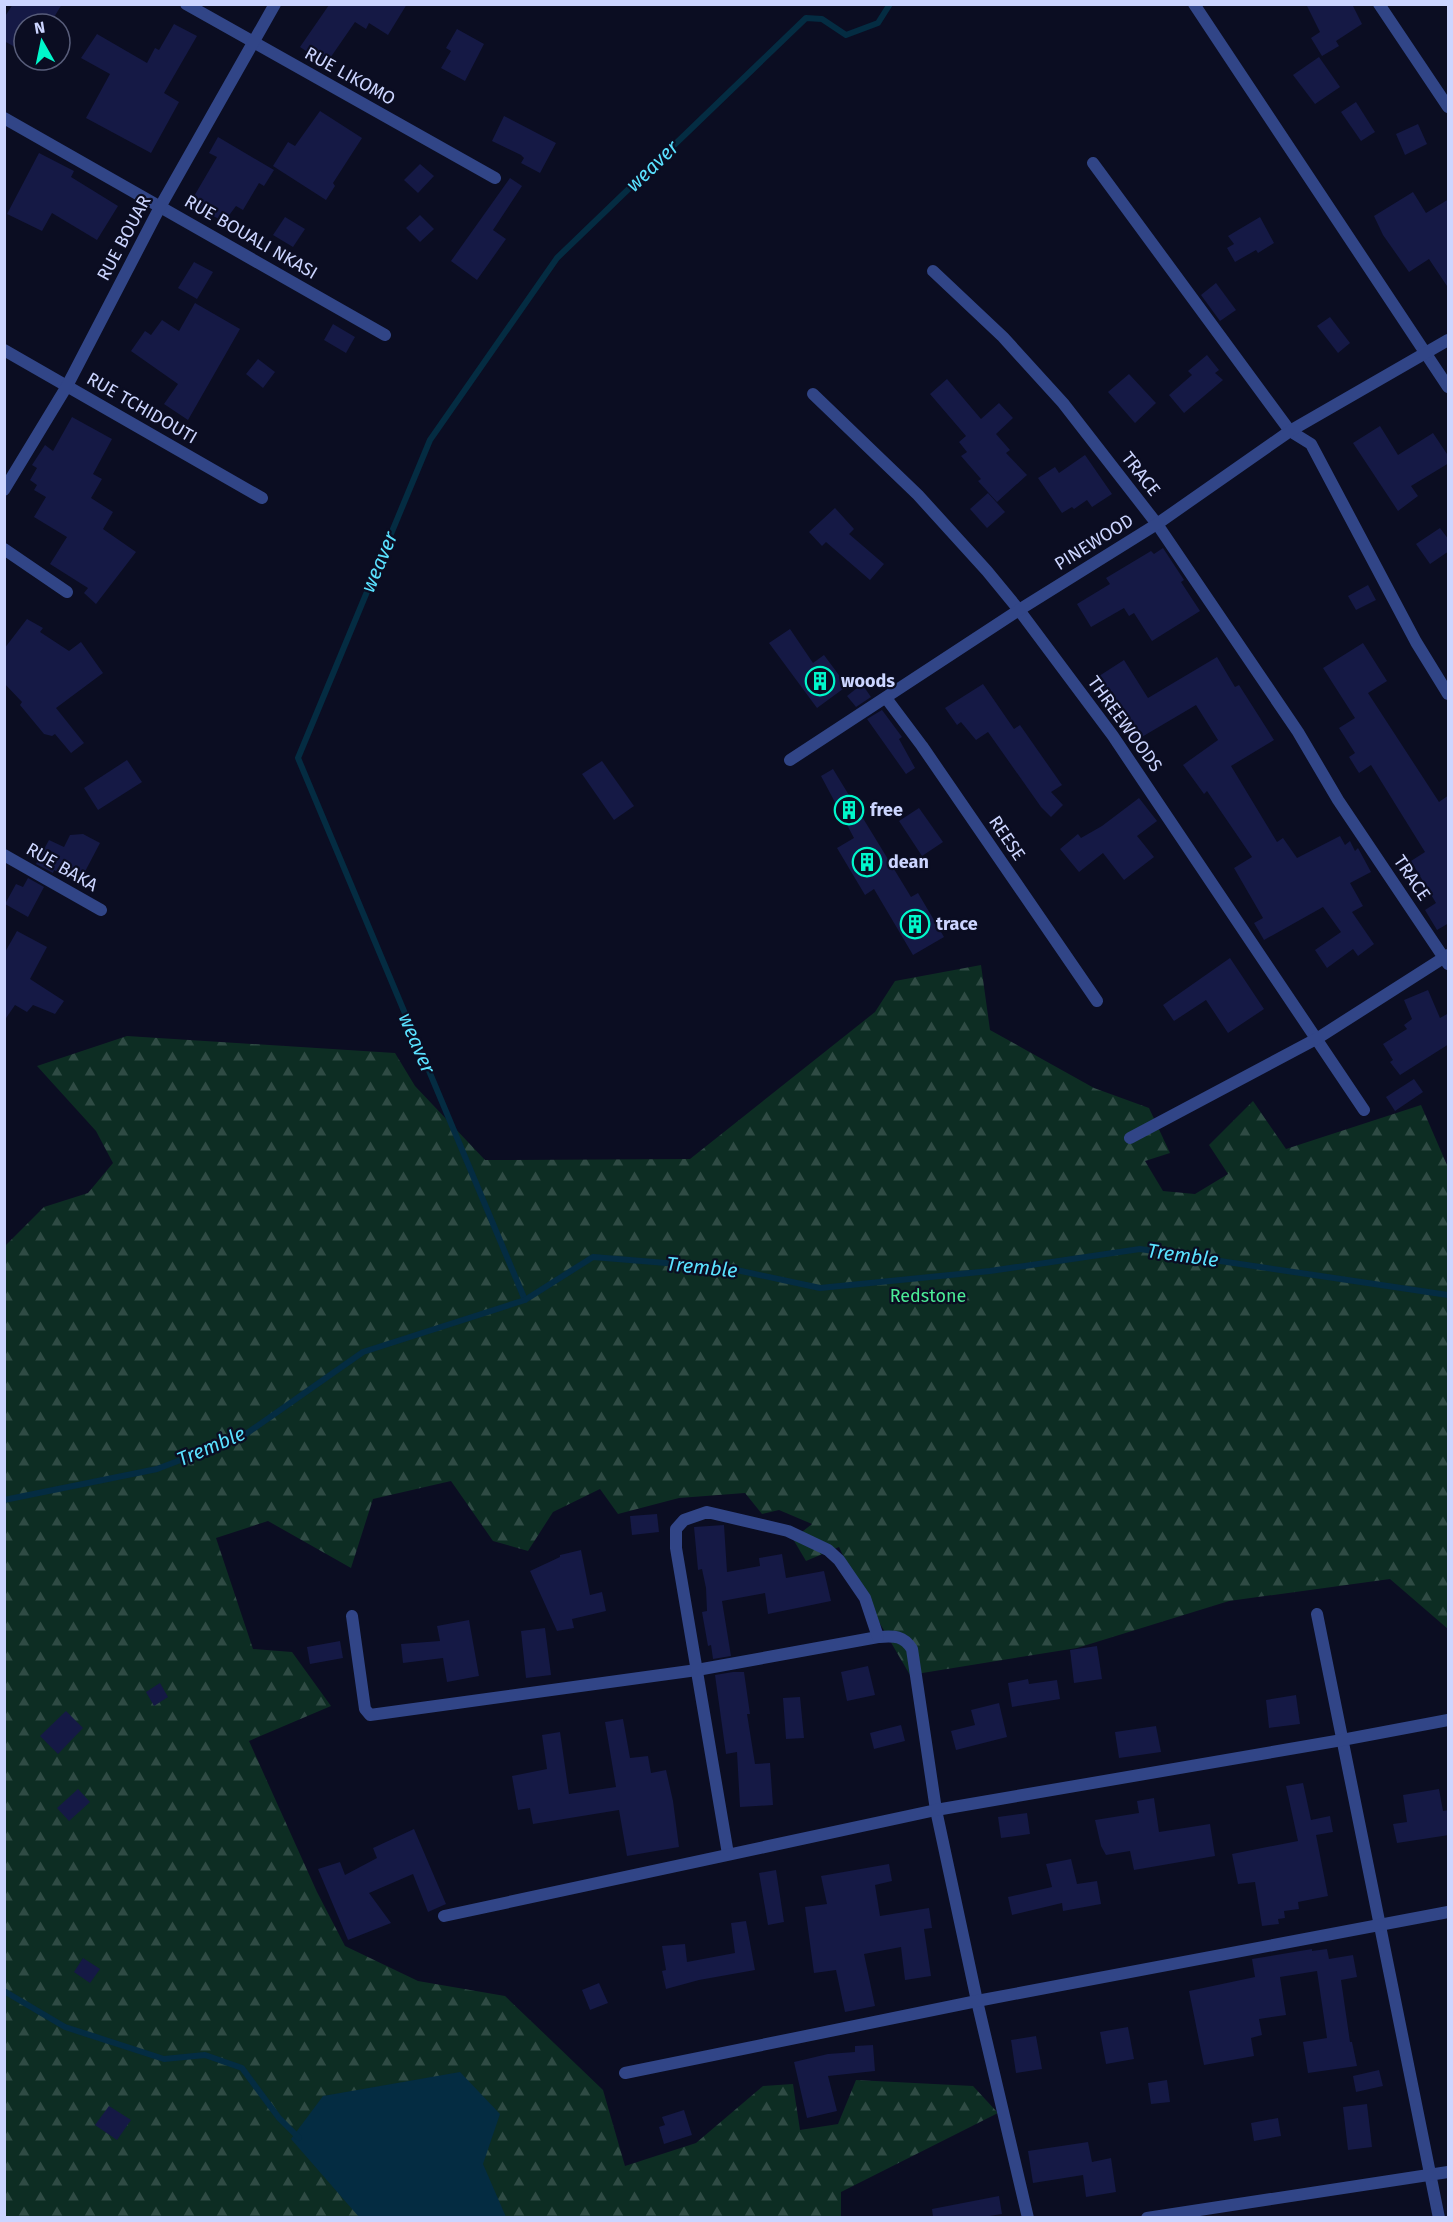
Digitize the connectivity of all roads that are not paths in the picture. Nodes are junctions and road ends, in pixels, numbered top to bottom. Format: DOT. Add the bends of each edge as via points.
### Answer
graph roads {
  1 [pos="186,4"];
  2 [pos="275,4"];
  3 [pos="1194,4"];
  4 [pos="1378,4"];
  5 [pos="254,42"];
  6 [pos="1449,107"];
  7 [pos="4,118"];
  8 [pos="1093,163"];
  9 [pos="495,178"];
  10 [pos="160,207"];
  11 [pos="933,271"];
  12 [pos="385,335"];
  13 [pos="1449,340"];
  14 [pos="4,350"];
  15 [pos="1426,352"];
  16 [pos="67,386"];
  17 [pos="1449,387"];
  18 [pos="813,394"];
  19 [pos="1290,431"];
  20 [pos="4,489"];
  21 [pos="262,498"];
  22 [pos="1157,524"];
  23 [pos="4,549"];
  24 [pos="67,592"];
  25 [pos="1019,610"];
  26 [pos="1449,694"];
  27 [pos="886,698"];
  28 [pos="790,760"];
  29 [pos="4,855"];
  30 [pos="101,910"];
  31 [pos="1447,959"];
  32 [pos="1097,1001"];
  33 [pos="1318,1038"];
  34 [pos="1364,1110"];
  35 [pos="1130,1138"];
  36 [pos="1317,1614"];
  37 [pos="352,1616"];
  38 [pos="878,1637"];
  39 [pos="697,1670"];
  40 [pos="1449,1720"];
  41 [pos="1342,1740"];
  42 [pos="936,1810"];
  43 [pos="728,1854"];
  44 [pos="1449,1912"];
  45 [pos="444,1916"];
  46 [pos="1380,1925"];
  47 [pos="977,2001"];
  48 [pos="625,2073"];
  49 [pos="1449,2172"];
  50 [pos="1429,2176"];
  51 [pos="1028,2217"];
  52 [pos="1147,2217"];
  53 [pos="1439,2217"];
  1 -- 5 [label="street, RUE LIKOMO"];
  2 -- 5 [label="street, RUE BOUAR"];
  3 -- 15 [label="street"];
  4 -- 6 [label="street"];
  5 -- 9 [label="street, RUE LIKOMO"];
  5 -- 10 [label="street, RUE BOUAR"];
  7 -- 10 [label="street, RUE BOUALI NKASI"];
  8 -- 19 [label="street"];
  10 -- 12 [label="street, RUE BOUALI NKASI"];
  10 -- 16 [label="street, RUE BOUAR"];
  11 -- 22 [label="street, TRACE" via="1003,338 1062,403"];
  13 -- 15 [label="street, PINEWOOD"];
  14 -- 16 [label="street, RUE TCHIDOUTI"];
  15 -- 17 [label="street"];
  15 -- 19 [label="street, PINEWOOD"];
  16 -- 20 [label="street, RUE BOUAR"];
  16 -- 21 [label="street, RUE TCHIDOUTI"];
  18 -- 25 [label="street, THREEWOODS" via="918,495"];
  19 -- 22 [label="street, PINEWOOD"];
  19 -- 26 [label="street" via="1311,444 1319,456 1416,642"];
  22 -- 25 [label="street, PINEWOOD"];
  22 -- 31 [label="street, TRACE"];
  23 -- 24 [label="street"];
  25 -- 27 [label="street, PINEWOOD"];
  25 -- 33 [label="street, THREEWOODS" via="1113,736"];
  27 -- 28 [label="street, PINEWOOD"];
  27 -- 32 [label="street, REESE"];
  29 -- 30 [label="street, RUE BAKA"];
  31 -- 33 [label="street"];
  33 -- 34 [label="street, THREEWOODS"];
  33 -- 35 [label="street"];
  36 -- 41 [label="street"];
  37 -- 39 [label="street" via="365,1709 370,1715"];
  38 -- 39 [label="street"];
  38 -- 39 [label="street" via="865,1598 828,1550 788,1531 707,1512 684,1520 675,1529"];
  38 -- 42 [label="street" via="902,1637 912,1649"];
  39 -- 43 [label="street"];
  40 -- 41 [label="street"];
  41 -- 42 [label="street"];
  41 -- 46 [label="street"];
  42 -- 43 [label="street"];
  42 -- 47 [label="street"];
  43 -- 45 [label="street"];
  44 -- 46 [label="street"];
  46 -- 47 [label="street"];
  46 -- 50 [label="street"];
  47 -- 48 [label="street"];
  47 -- 51 [label="street"];
  49 -- 50 [label="street"];
  50 -- 52 [label="street"];
  50 -- 53 [label="street"];
}
